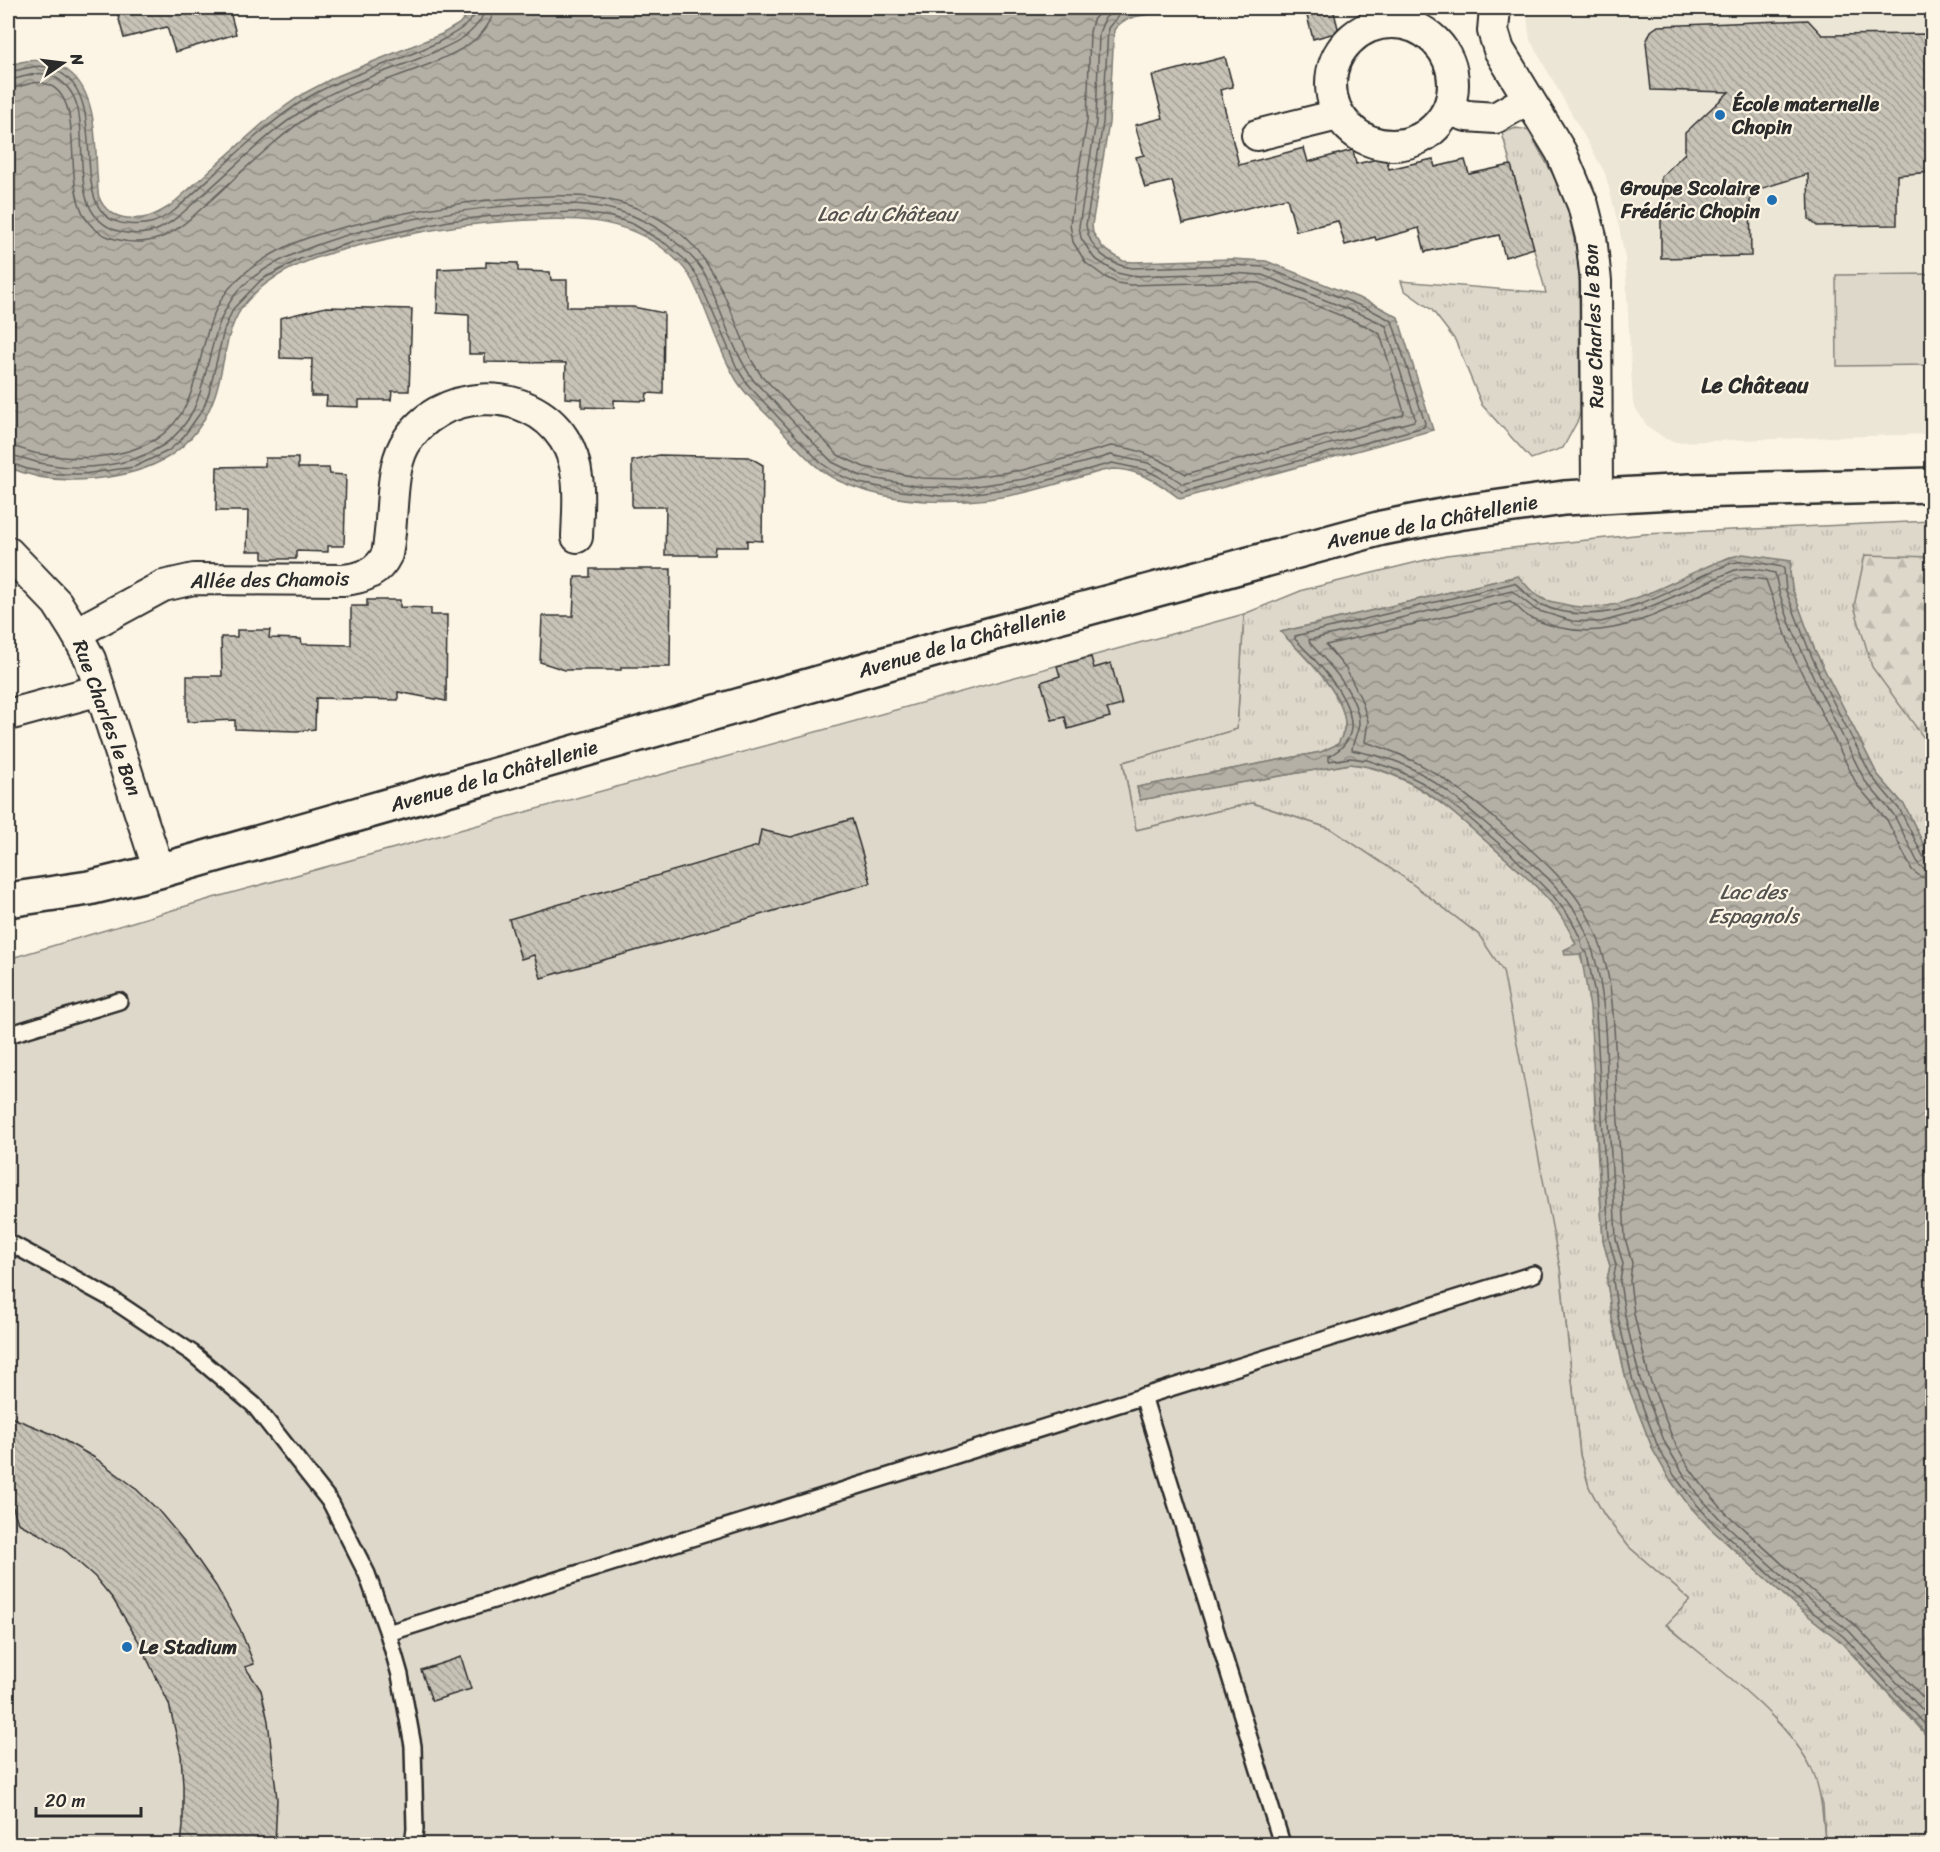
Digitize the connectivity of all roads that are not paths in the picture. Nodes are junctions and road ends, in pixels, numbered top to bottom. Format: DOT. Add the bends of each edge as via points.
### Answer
graph roads {
  1 [pos="1495,8"];
  2 [pos="1528,99"];
  3 [pos="1448,110"];
  4 [pos="1338,115"];
  5 [pos="1257,135"];
  6 [pos="1932,485"];
  7 [pos="1597,495"];
  8 [pos="577,537"];
  9 [pos="8,552"];
  10 [pos="76,633"];
  11 [pos="100,690"];
  12 [pos="8,716"];
  13 [pos="159,872"];
  14 [pos="8,900"];
  15 [pos="119,1001"];
  16 [pos="8,1035"];
  17 [pos="8,1242"];
  18 [pos="1534,1274"];
  19 [pos="1143,1396"];
  20 [pos="388,1633"];
  21 [pos="413,1845"];
  22 [pos="1282,1845"];
  1 -- 2 [label="street, Rue Charles le Bon" via="1493,31 1499,50"];
  2 -- 3 [label="street" via="1495,118"];
  2 -- 7 [label="street, Rue Charles le Bon" via="1572,175 1591,237 1596,281"];
  3 -- 4 [label="street" via="1422,138 1385,145 1350,130"];
  3 -- 4 [label="street" via="1452,72 1445,54 1417,28 1398,23 1379,24 1346,43 1331,78"];
  4 -- 5 [label="street"];
  6 -- 7 [label="street, Avenue de la Châtellenie"];
  7 -- 13 [label="street, Avenue de la Châtellenie" via="1457,513 1325,542"];
  8 -- 10 [label="street, Allée des Chamois" via="578,476 570,450 557,430 538,413 514,403 488,399 464,402 431,417 403,447 396,471 387,554 372,573 343,580 176,582"];
  9 -- 10 [label="street, Rue Charles le Bon" via="57,603"];
  10 -- 11 [label="street, Rue Charles le Bon"];
  11 -- 12 [label="street"];
  11 -- 13 [label="street, Rue Charles le Bon"];
  13 -- 14 [label="street, Avenue de la Châtellenie"];
  15 -- 16 [label="lane"];
  17 -- 20 [label="lane" via="110,1298 192,1353 254,1406 331,1503 367,1574"];
  18 -- 19 [label="lane"];
  19 -- 20 [label="lane"];
  19 -- 22 [label="lane"];
  20 -- 21 [label="lane" via="413,1746"];
}
